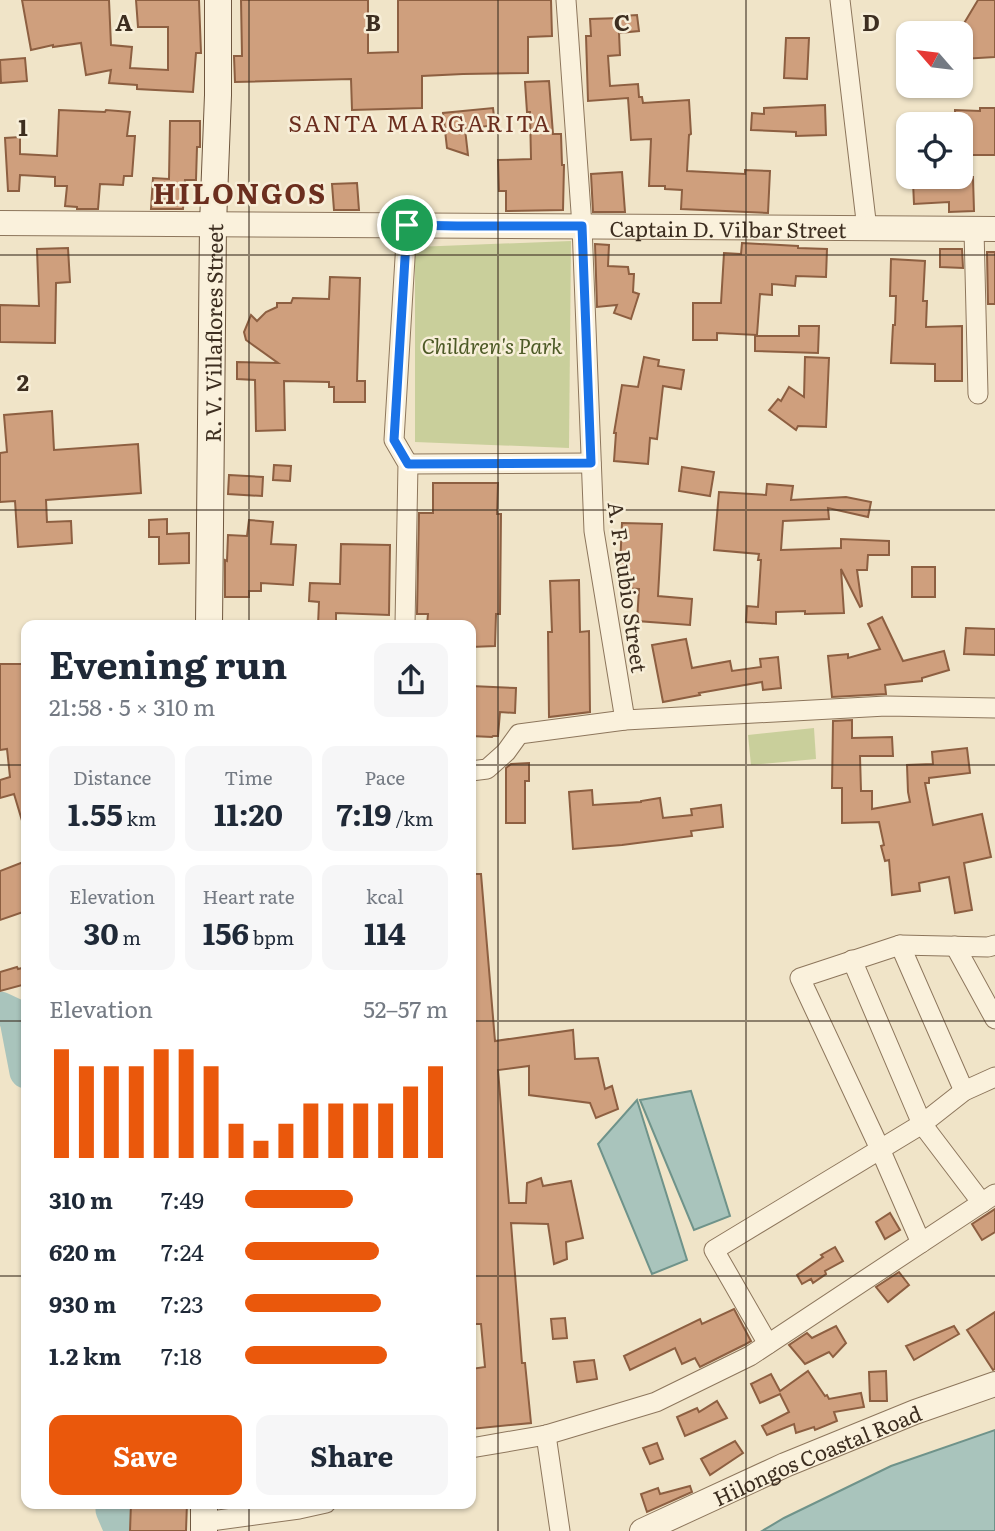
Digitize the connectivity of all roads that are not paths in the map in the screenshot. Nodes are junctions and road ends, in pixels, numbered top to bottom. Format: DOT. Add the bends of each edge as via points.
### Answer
graph roads {
  1 [pos="218,0"];
  2 [pos="566,0"];
  3 [pos="840,0"];
  4 [pos="0,223"];
  5 [pos="213,224"];
  6 [pos="407,225"];
  7 [pos="582,226"];
  8 [pos="867,229"];
  9 [pos="985,230"];
  10 [pos="978,394"];
  11 [pos="591,463"];
  12 [pos="408,464"];
  13 [pos="208,620"];
  14 [pos="405,620"];
  15 [pos="995,708"];
  16 [pos="625,720"];
  17 [pos="476,770"];
  18 [pos="900,945"];
  19 [pos="995,945"];
  20 [pos="955,946"];
  21 [pos="852,960"];
  22 [pos="995,1019"];
  23 [pos="995,1077"];
  24 [pos="964,1091"];
  25 [pos="922,1124"];
  26 [pos="880,1149"];
  27 [pos="988,1198"];
  28 [pos="921,1243"];
  29 [pos="768,1344"];
  30 [pos="995,1384"];
  31 [pos="546,1435"];
  32 [pos="476,1447"];
  33 [pos="303,1509"];
  34 [pos="204,1519"];
  35 [pos="560,1531"];
  36 [pos="642,1531"];
  1 -- 5 [label="main road, R. V. Villaflores Street"];
  2 -- 7 [label="street, A. F. Rubio Street"];
  3 -- 8 [label="street"];
  4 -- 5 [label="street, Captain D. Vilbar Street"];
  5 -- 6 [label="street, Captain D. Vilbar Street"];
  5 -- 13 [label="main road, R. V. Villaflores Street"];
  6 -- 7 [label="street, Captain D. Vilbar Street"];
  6 -- 12 [label="street" via="394,440"];
  7 -- 8 [label="street, Captain D. Vilbar Street"];
  7 -- 11 [label="street, A. F. Rubio Street"];
  8 -- 9 [label="street, Captain D. Vilbar Street"];
  9 -- 10 [label="street"];
  11 -- 12 [label="street"];
  11 -- 16 [label="street, A. F. Rubio Street" via="594,531"];
  12 -- 14 [label="street"];
  15 -- 16 [label="street" via="886,706"];
  16 -- 17 [label="street" via="519,734 487,769"];
  18 -- 20 [label="street"];
  18 -- 21 [label="street"];
  18 -- 24 [label="street"];
  19 -- 20 [label="street"];
  20 -- 22 [label="street"];
  21 -- 25 [label="street"];
  21 -- 26 [label="street" via="800,978"];
  23 -- 24 [label="street"];
  24 -- 25 [label="street"];
  25 -- 26 [label="street"];
  25 -- 27 [label="street"];
  26 -- 28 [label="street"];
  26 -- 29 [label="street" via="714,1250"];
  27 -- 28 [label="street"];
  28 -- 29 [label="street"];
  29 -- 31 [label="street" via="656,1402"];
  30 -- 36 [label="street, Hilongos Coastal Road" via="785,1465"];
  31 -- 32 [label="street"];
  31 -- 35 [label="street"];
  33 -- 34 [label="street"];
}
